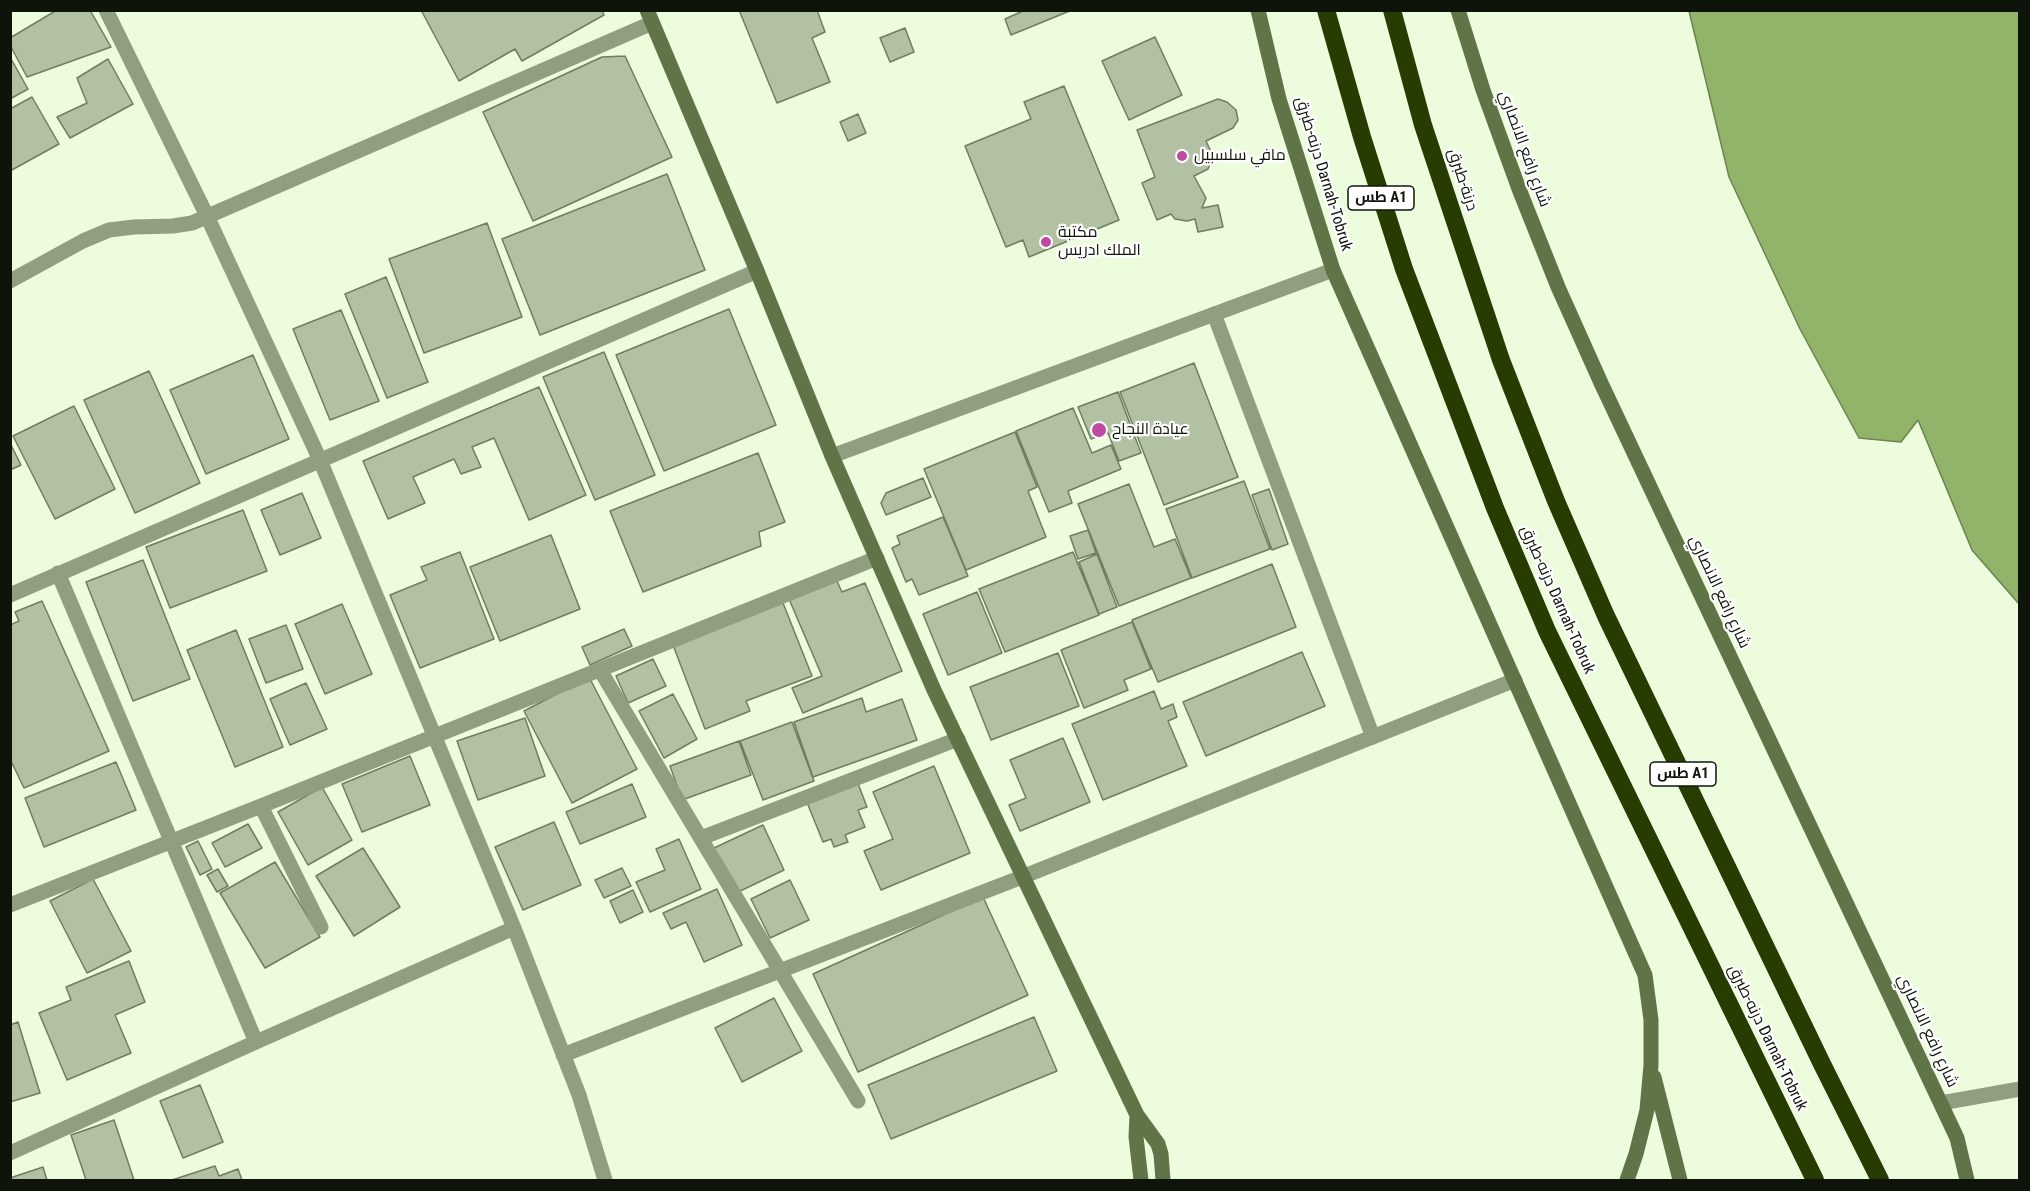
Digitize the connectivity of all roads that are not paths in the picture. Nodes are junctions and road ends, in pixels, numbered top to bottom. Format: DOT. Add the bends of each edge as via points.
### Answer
graph roads {
  1 [pos="106,10"];
  2 [pos="1258,10"];
  3 [pos="1326,10"];
  4 [pos="1392,10"];
  5 [pos="1458,10"];
  6 [pos="650,17"];
  7 [pos="207,216"];
  8 [pos="1333,270"];
  9 [pos="757,271"];
  10 [pos="10,281"];
  11 [pos="1214,314"];
  12 [pos="832,456"];
  13 [pos="320,460"];
  14 [pos="877,558"];
  15 [pos="58,573"];
  16 [pos="10,595"];
  17 [pos="600,670"];
  18 [pos="1515,680"];
  19 [pos="435,736"];
  20 [pos="1373,737"];
  21 [pos="958,739"];
  22 [pos="261,806"];
  23 [pos="701,838"];
  24 [pos="172,842"];
  25 [pos="1022,877"];
  26 [pos="10,905"];
  27 [pos="321,927"];
  28 [pos="514,928"];
  29 [pos="780,971"];
  30 [pos="256,1041"];
  31 [pos="563,1055"];
  32 [pos="1652,1065"];
  33 [pos="2019,1089"];
  34 [pos="858,1101"];
  35 [pos="1941,1103"];
  36 [pos="1137,1115"];
  37 [pos="10,1153"];
  38 [pos="605,1180"];
  39 [pos="1141,1180"];
  40 [pos="1163,1180"];
  41 [pos="1627,1180"];
  42 [pos="1680,1180"];
  43 [pos="1815,1180"];
  44 [pos="1880,1180"];
  45 [pos="1967,1180"];
  1 -- 7 [label="street"];
  2 -- 8 [label="street, درنه-طبرق Darnah-Tobruk" via="1280,99"];
  3 -- 43 [label="highway, درنه-طبرق Darnah-Tobruk / طس A1" via="1404,269 1495,508 1547,631"];
  4 -- 44 [label="highway, درنة-طبرق / طس A1" via="1423,125 1501,360 1556,501 1606,616"];
  5 -- 35 [label="street, شارع رافع الانصاري" via="1503,145 1558,287"];
  6 -- 7 [label="street"];
  6 -- 9 [label="street"];
  7 -- 10 [label="street" via="173,226 109,230"];
  7 -- 13 [label="street"];
  8 -- 11 [label="street"];
  8 -- 18 [label="street, درنه-طبرق Darnah-Tobruk"];
  9 -- 12 [label="street"];
  9 -- 13 [label="street"];
  11 -- 12 [label="street"];
  11 -- 20 [label="street"];
  12 -- 14 [label="street"];
  13 -- 15 [label="street"];
  13 -- 19 [label="street"];
  14 -- 17 [label="street"];
  14 -- 21 [label="street"];
  15 -- 16 [label="street"];
  15 -- 24 [label="street"];
  17 -- 19 [label="street"];
  17 -- 23 [label="street"];
  18 -- 20 [label="street"];
  18 -- 32 [label="street, درنه-طبرق Darnah-Tobruk" via="1645,975"];
  19 -- 22 [label="street"];
  19 -- 28 [label="street"];
  20 -- 25 [label="street"];
  21 -- 23 [label="street"];
  21 -- 25 [label="street"];
  22 -- 24 [label="street"];
  22 -- 27 [label="street"];
  23 -- 29 [label="street"];
  24 -- 26 [label="street"];
  24 -- 30 [label="street"];
  25 -- 29 [label="street"];
  25 -- 36 [label="street"];
  28 -- 30 [label="street"];
  28 -- 31 [label="street"];
  29 -- 31 [label="street"];
  29 -- 34 [label="street"];
  30 -- 37 [label="street"];
  31 -- 38 [label="street"];
  32 -- 41 [label="street, درنه-طبرق Darnah-Tobruk" via="1647,1110"];
  32 -- 42 [label="street"];
  33 -- 35 [label="street"];
  35 -- 45 [label="street, شارع رافع الانصاري" via="1957,1138"];
  36 -- 39 [label="street"];
  36 -- 40 [label="street" via="1158,1144"];
}
